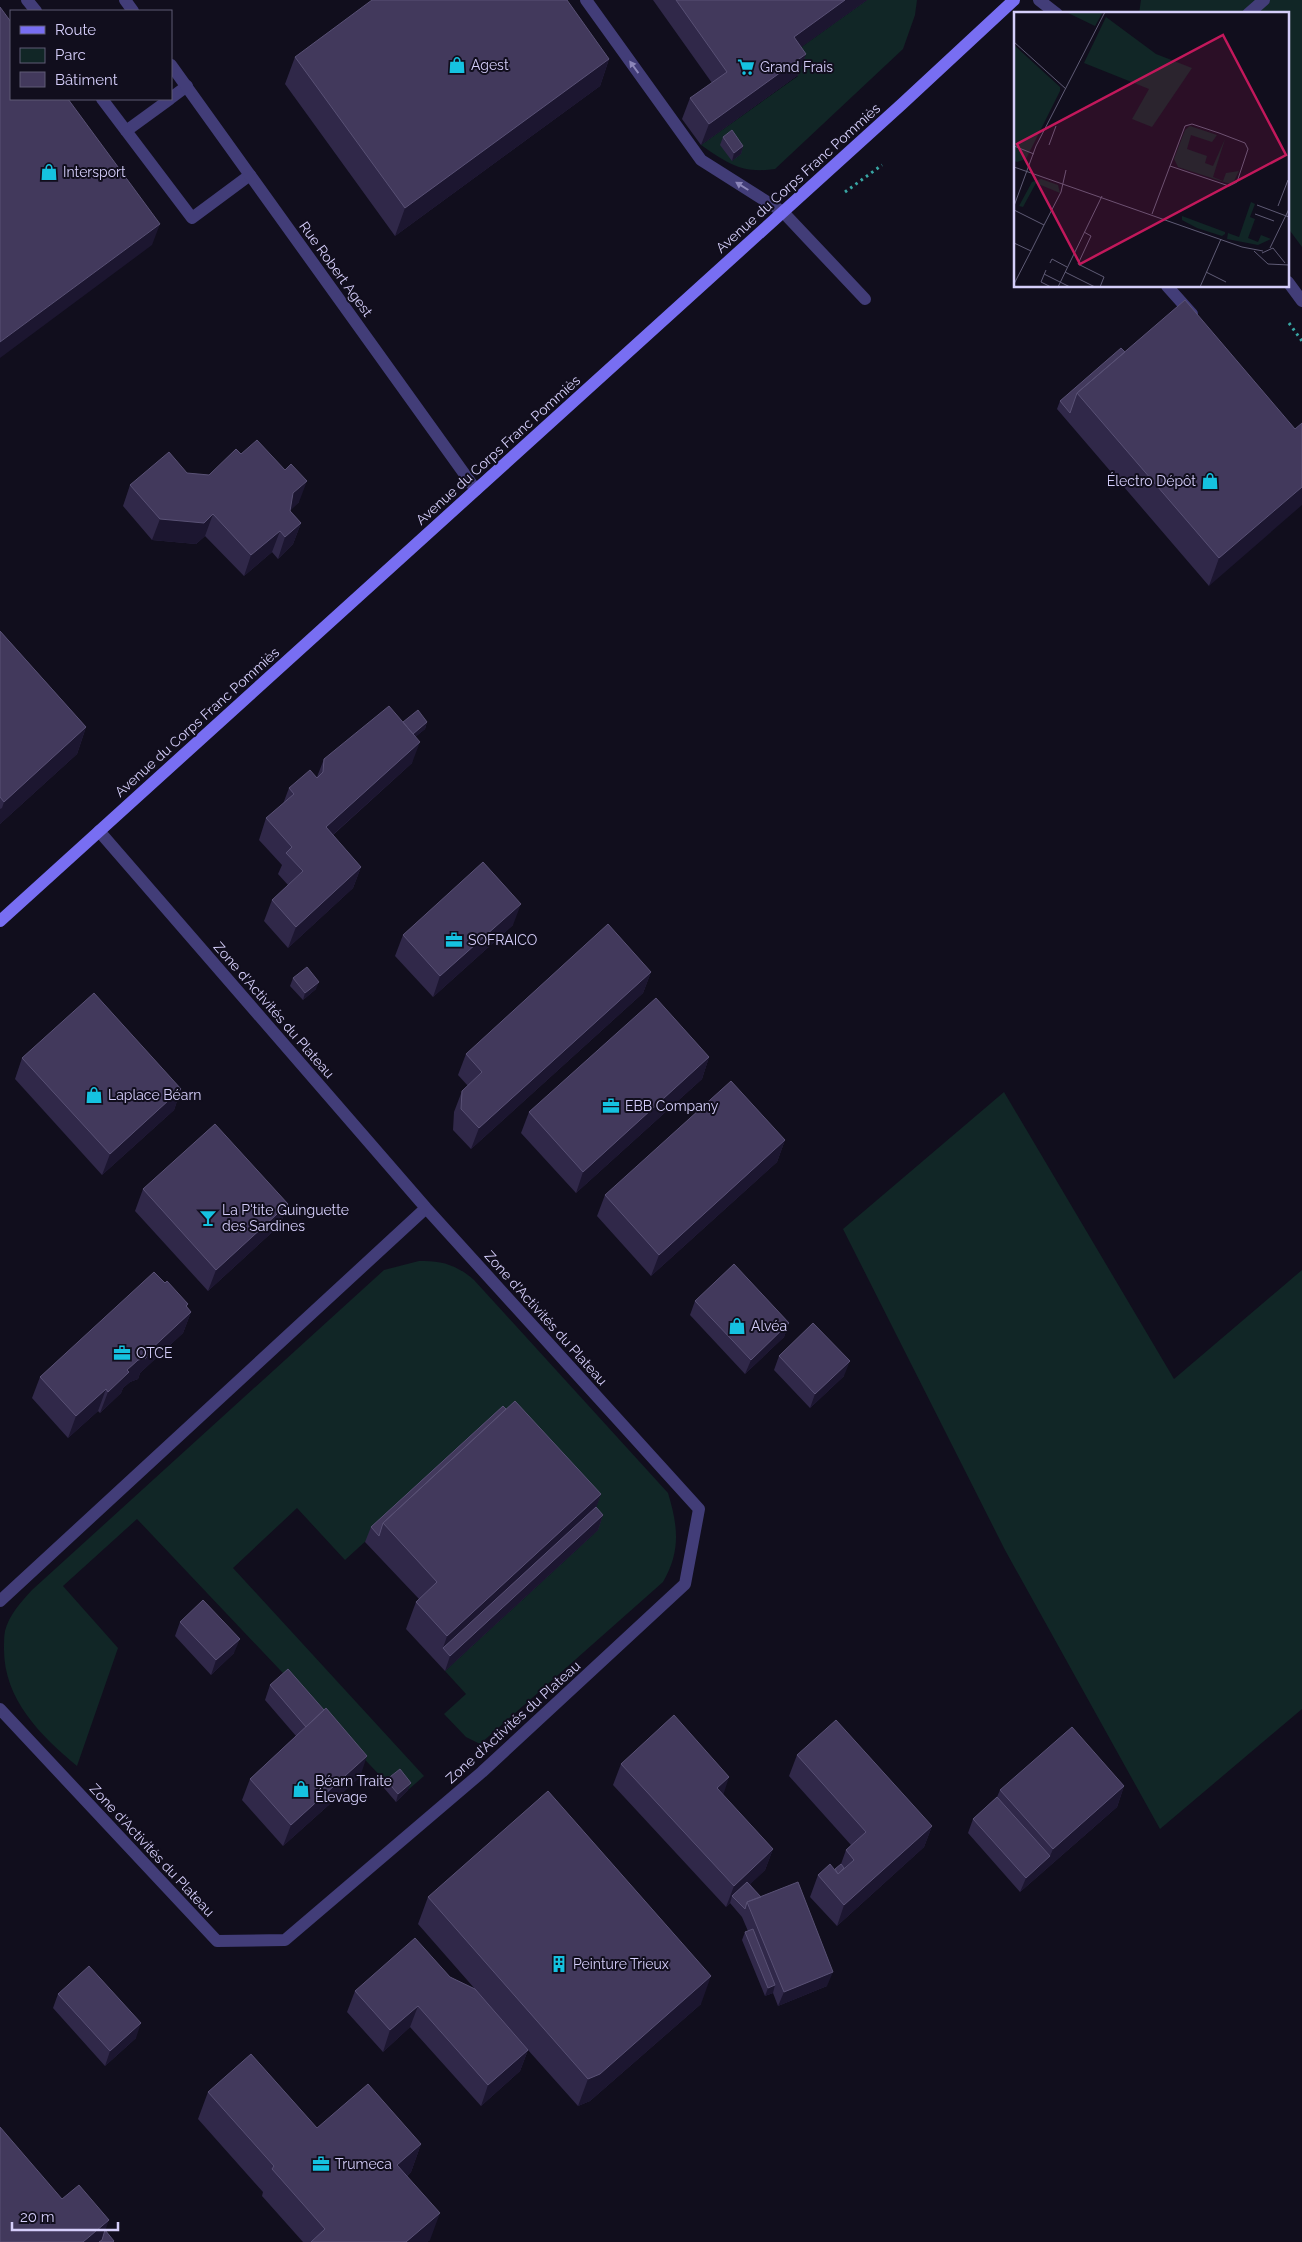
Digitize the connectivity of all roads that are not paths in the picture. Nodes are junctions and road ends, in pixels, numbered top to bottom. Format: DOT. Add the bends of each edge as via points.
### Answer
graph roads {
  1 [pos="27,0"];
  2 [pos="586,0"];
  3 [pos="1014,0"];
  4 [pos="1039,0"];
  5 [pos="1264,0"];
  6 [pos="35,10"];
  7 [pos="1054,12"];
  8 [pos="1250,12"];
  9 [pos="172,66"];
  10 [pos="187,86"];
  11 [pos="172,97"];
  12 [pos="103,100"];
  13 [pos="167,100"];
  14 [pos="126,131"];
  15 [pos="250,175"];
  16 [pos="783,212"];
  17 [pos="1290,285"];
  18 [pos="1169,288"];
  19 [pos="865,299"];
  20 [pos="1302,301"];
  21 [pos="1200,323"];
  22 [pos="476,490"];
  23 [pos="99,831"];
  24 [pos="0,921"];
  25 [pos="426,1208"];
  26 [pos="0,1601"];
  27 [pos="0,1709"];
  1 -- 6 [label="street"];
  16 -- 2 [label="street, one-way" via="701,160"];
  3 -- 16 [label="street, Avenue du Corps Franc Pommiès"];
  4 -- 7 [label="street"];
  5 -- 8 [label="street"];
  9 -- 10 [label="street, Rue Robert Agest"];
  10 -- 11 [label="street"];
  10 -- 15 [label="street, Rue Robert Agest"];
  12 -- 14 [label="street"];
  13 -- 14 [label="street"];
  14 -- 15 [label="street" via="192,218"];
  15 -- 22 [label="street, Rue Robert Agest"];
  16 -- 19 [label="street"];
  16 -- 22 [label="street, Avenue du Corps Franc Pommiès"];
  17 -- 20 [label="street"];
  18 -- 21 [label="street"];
  22 -- 23 [label="street, Avenue du Corps Franc Pommiès"];
  23 -- 24 [label="street, Avenue du Corps Franc Pommiès"];
  23 -- 25 [label="street, Zone d'Activités du Plateau"];
  25 -- 26 [label="street"];
  25 -- 27 [label="street, Zone d'Activités du Plateau" via="698,1509 685,1584 482,1772 285,1940 218,1941"];
}
